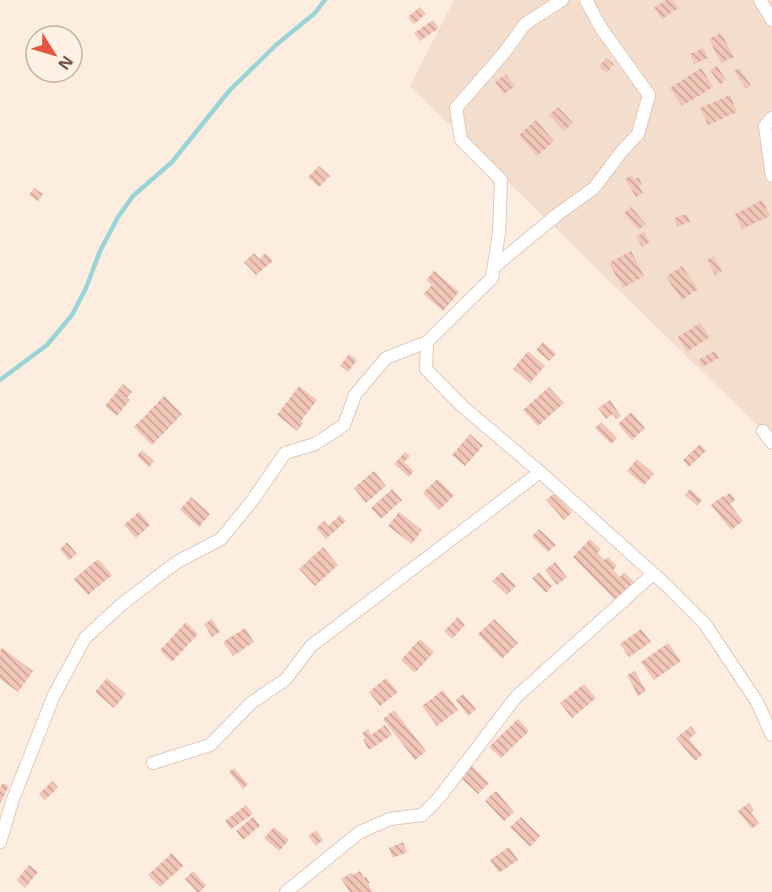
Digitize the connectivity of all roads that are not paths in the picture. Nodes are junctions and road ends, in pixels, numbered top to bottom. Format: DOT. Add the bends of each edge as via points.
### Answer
graph roads {
  1 [pos="562,0"];
  2 [pos="586,0"];
  3 [pos="760,0"];
  4 [pos="772,20"];
  5 [pos="772,118"];
  6 [pos="772,176"];
  7 [pos="495,266"];
  8 [pos="427,342"];
  9 [pos="764,431"];
  10 [pos="772,443"];
  11 [pos="540,471"];
  12 [pos="653,574"];
  13 [pos="772,735"];
  14 [pos="153,764"];
  15 [pos="0,842"];
  16 [pos="286,892"];
  1 -- 7 [label="street" via="525,24 456,108 461,140 501,180"];
  2 -- 7 [label="street" via="649,95 638,134 594,188"];
  3 -- 4 [label="street"];
  5 -- 6 [label="street" via="765,126"];
  7 -- 8 [label="street" via="492,278"];
  8 -- 11 [label="street" via="426,369 462,406"];
  8 -- 15 [label="street" via="386,358 355,395 344,425 315,444 285,453 221,539 177,562 85,638 54,695"];
  9 -- 10 [label="street"];
  11 -- 12 [label="street"];
  11 -- 14 [label="street" via="311,646 286,679 251,703 210,745"];
  12 -- 13 [label="street" via="705,624 757,702"];
  12 -- 16 [label="street" via="516,697 422,815 390,819 360,832"];
}
